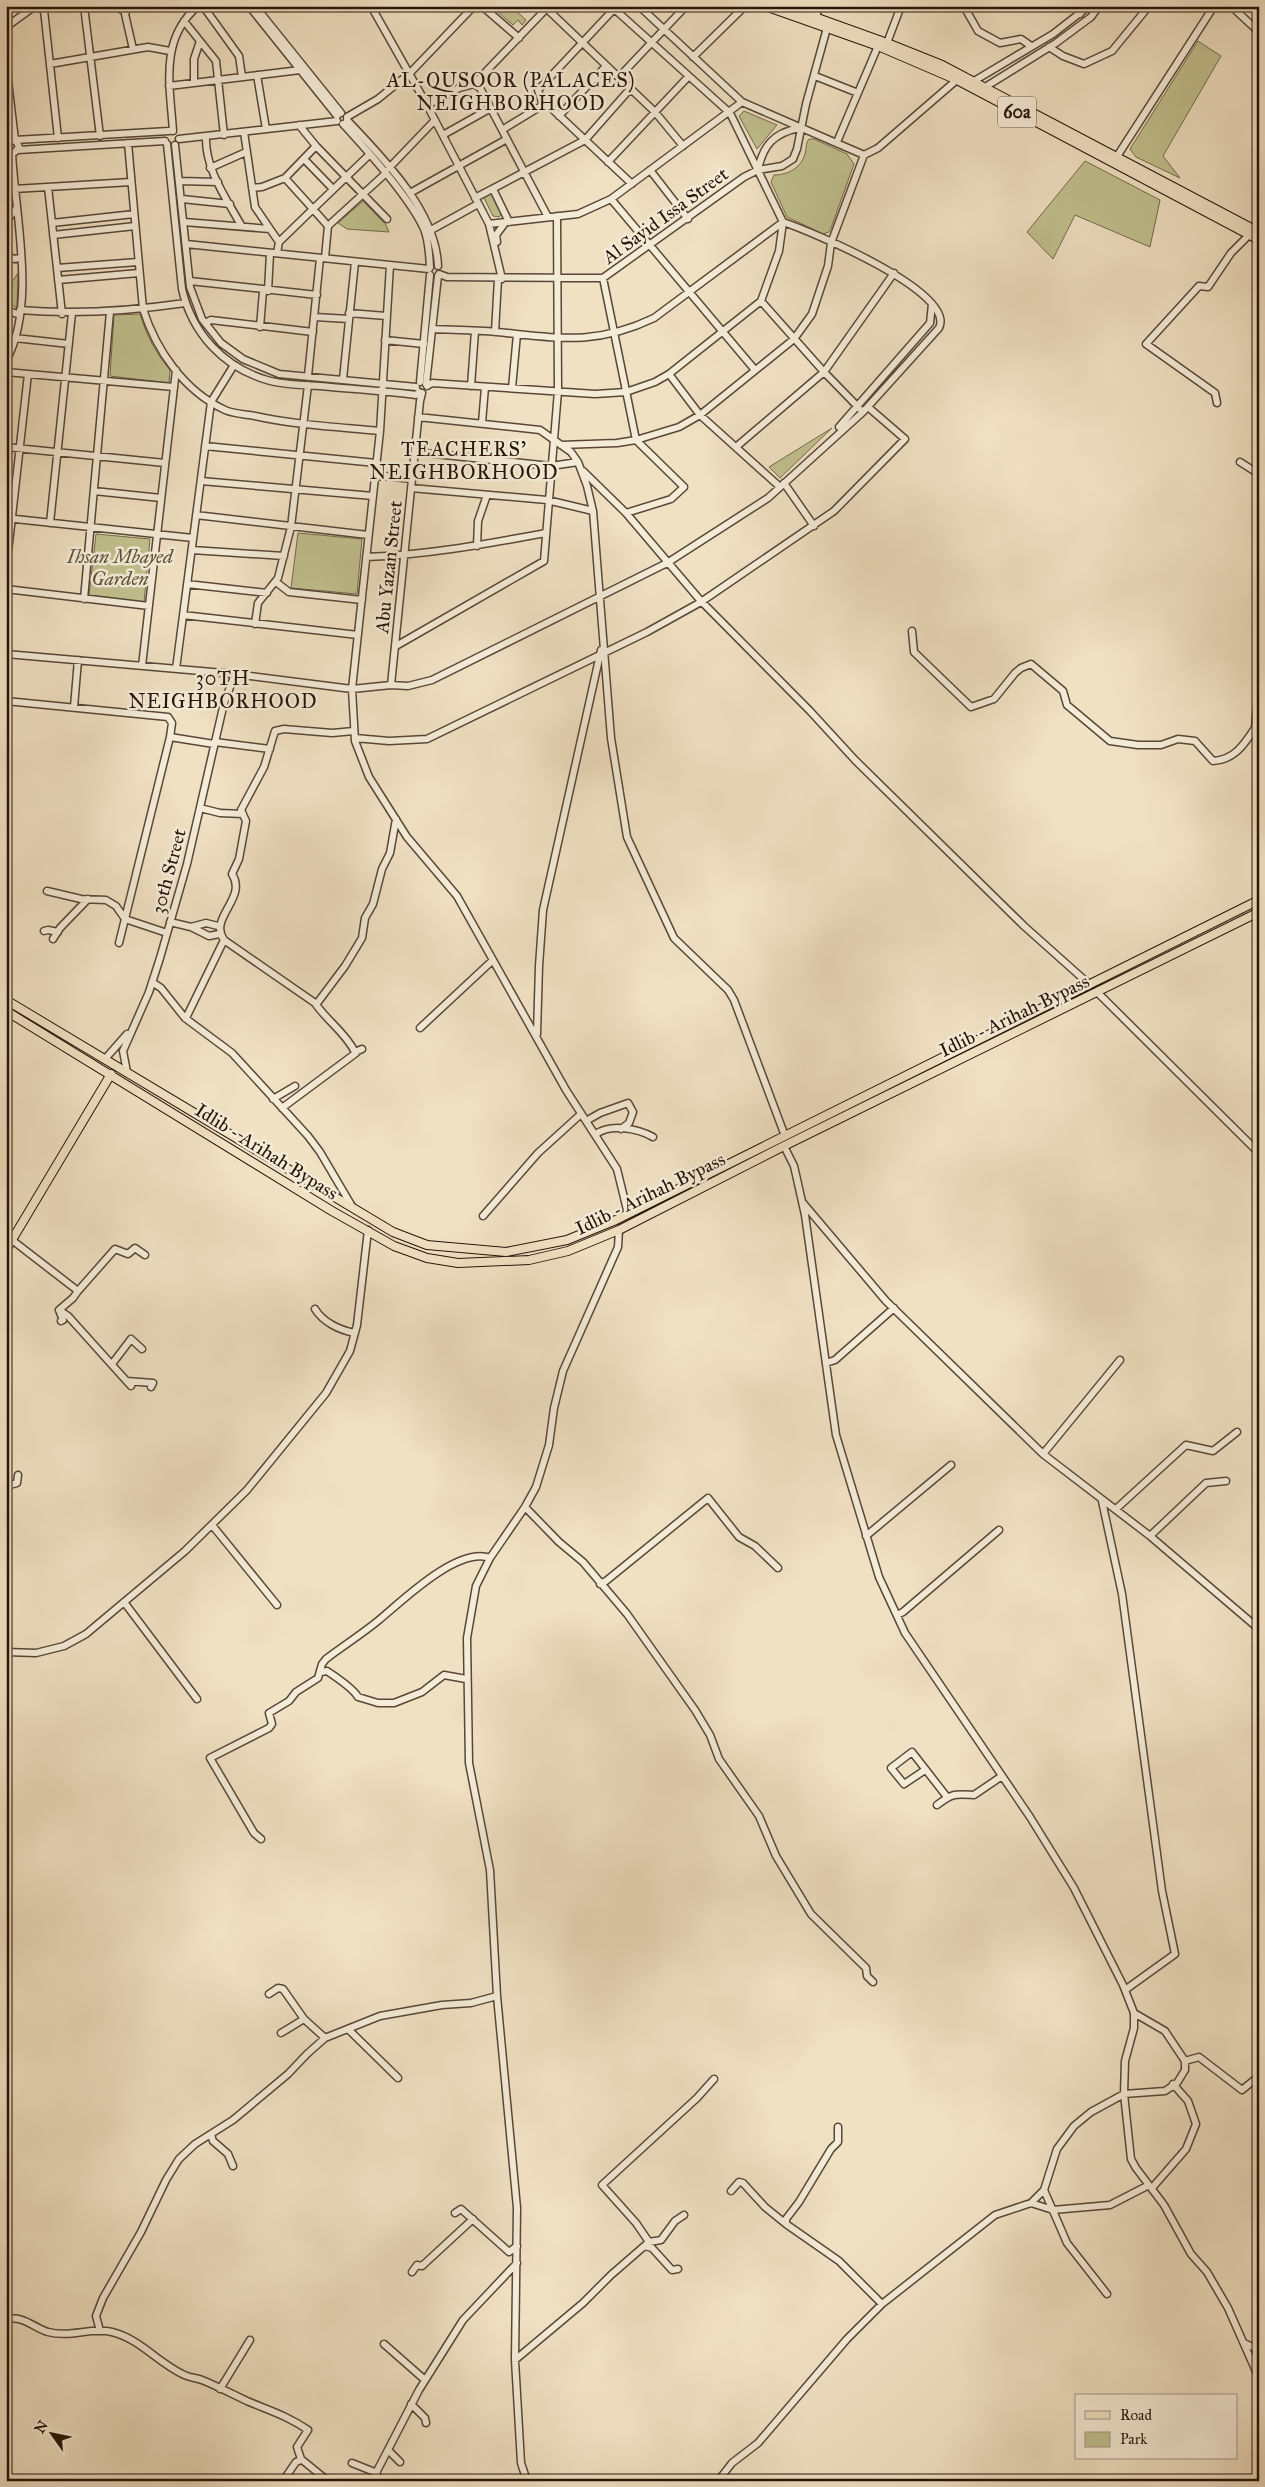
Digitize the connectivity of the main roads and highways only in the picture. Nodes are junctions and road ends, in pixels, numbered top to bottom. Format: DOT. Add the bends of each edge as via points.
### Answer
graph roads {
  1 [pos="765,6"];
  2 [pos="784,6"];
  3 [pos="808,10"];
  4 [pos="814,20"];
  5 [pos="959,78"];
  6 [pos="982,89"];
  7 [pos="1259,232"];
  8 [pos="1259,240"];
  9 [pos="1259,900"];
  10 [pos="1259,912"];
  11 [pos="1067,995"];
  12 [pos="6,1000"];
  13 [pos="1072,1004"];
  14 [pos="6,1011"];
  15 [pos="111,1074"];
  16 [pos="156,1090"];
  17 [pos="151,1098"];
  18 [pos="703,1176"];
  19 [pos="707,1185"];
  20 [pos="6,1250"];
  1 -- 4 [label="main road, 60a"];
  2 -- 3 [label="main road, 60a"];
  3 -- 4 [label="main road, 60a"];
  4 -- 5 [label="main road, 60a" via="827,28"];
  4 -- 5 [label="main road, 60a" via="887,43"];
  5 -- 6 [label="main road, 60a"];
  6 -- 7 [label="main road, 60a"];
  6 -- 8 [label="main road, 60a" via="1099,157"];
  9 -- 11 [label="main road, Idlib - Arihah Bypass"];
  10 -- 13 [label="main road, Idlib - Arihah Bypass"];
  11 -- 13 [label="main road"];
  11 -- 18 [label="main road, Idlib - Arihah Bypass"];
  12 -- 16 [label="main road, Idlib - Arihah Bypass"];
  13 -- 19 [label="main road, Idlib - Arihah Bypass"];
  14 -- 15 [label="main road, Idlib - Arihah Bypass"];
  15 -- 17 [label="main road, Idlib - Arihah Bypass"];
  15 -- 20 [label="main road"];
  16 -- 17 [label="main road"];
  16 -- 18 [label="main road, Idlib - Arihah Bypass" via="393,1232 428,1245 506,1252 568,1240"];
  17 -- 19 [label="main road, Idlib - Arihah Bypass" via="332,1211 394,1246 426,1258 458,1263 529,1260 568,1251 619,1230"];
  18 -- 19 [label="main road"];
}
